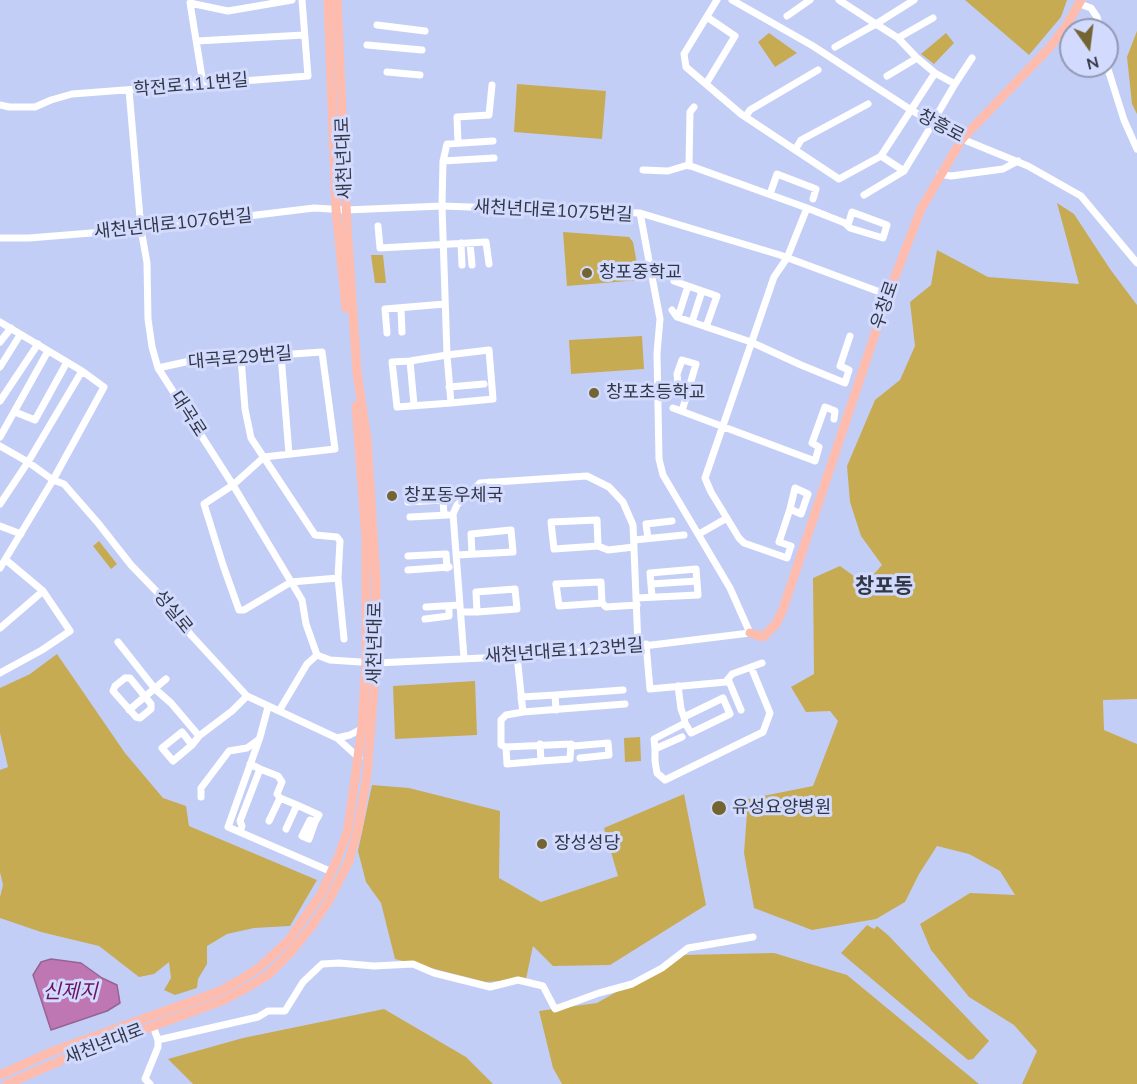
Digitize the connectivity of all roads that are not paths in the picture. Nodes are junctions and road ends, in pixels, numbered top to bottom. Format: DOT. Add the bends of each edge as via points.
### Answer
graph roads {
  1 [pos="291,0"];
  2 [pos="302,0"];
  3 [pos="328,0"];
  4 [pos="337,0"];
  5 [pos="717,0"];
  6 [pos="732,0"];
  7 [pos="810,0"];
  8 [pos="839,0"];
  9 [pos="914,0"];
  10 [pos="1081,2"];
  11 [pos="787,16"];
  12 [pos="707,18"];
  13 [pos="933,18"];
  14 [pos="1098,18"];
  15 [pos="876,24"];
  16 [pos="377,25"];
  17 [pos="425,31"];
  18 [pos="304,34"];
  19 [pos="898,38"];
  20 [pos="197,40"];
  21 [pos="367,45"];
  22 [pos="834,47"];
  23 [pos="423,50"];
  24 [pos="917,58"];
  25 [pos="972,58"];
  26 [pos="818,70"];
  27 [pos="387,72"];
  28 [pos="935,74"];
  29 [pos="420,75"];
  30 [pos="887,76"];
  31 [pos="1111,78"];
  32 [pos="203,83"];
  33 [pos="706,84"];
  34 [pos="955,84"];
  35 [pos="492,85"];
  36 [pos="129,90"];
  37 [pos="868,104"];
  38 [pos="0,105"];
  39 [pos="694,107"];
  40 [pos="911,110"];
  41 [pos="938,113"];
  42 [pos="746,116"];
  43 [pos="933,123"];
  44 [pos="962,138"];
  45 [pos="493,141"];
  46 [pos="458,143"];
  47 [pos="1137,149"];
  48 [pos="795,150"];
  49 [pos="881,156"];
  50 [pos="494,158"];
  51 [pos="442,161"];
  52 [pos="1017,161"];
  53 [pos="689,166"];
  54 [pos="643,170"];
  55 [pos="904,171"];
  56 [pos="940,174"];
  57 [pos="770,194"];
  58 [pos="864,195"];
  59 [pos="813,199"];
  60 [pos="442,206"];
  61 [pos="807,208"];
  62 [pos="341,210"];
  63 [pos="640,213"];
  64 [pos="848,225"];
  65 [pos="378,226"];
  66 [pos="141,229"];
  67 [pos="0,238"];
  68 [pos="461,243"];
  69 [pos="470,243"];
  70 [pos="444,244"];
  71 [pos="787,258"];
  72 [pos="1137,263"];
  73 [pos="489,264"];
  74 [pos="462,265"];
  75 [pos="472,265"];
  76 [pos="674,281"];
  77 [pos="688,286"];
  78 [pos="702,291"];
  79 [pos="888,295"];
  80 [pos="445,304"];
  81 [pos="401,309"];
  82 [pos="672,310"];
  83 [pos="678,317"];
  84 [pos="0,322"];
  85 [pos="692,322"];
  86 [pos="706,327"];
  87 [pos="11,328"];
  88 [pos="402,332"];
  89 [pos="387,333"];
  90 [pos="20,335"];
  91 [pos="850,336"];
  92 [pos="0,342"];
  93 [pos="751,342"];
  94 [pos="38,344"];
  95 [pos="48,351"];
  96 [pos="281,355"];
  97 [pos="447,355"];
  98 [pos="240,358"];
  99 [pos="410,361"];
  100 [pos="67,362"];
  101 [pos="0,367"];
  102 [pos="158,368"];
  103 [pos="82,371"];
  104 [pos="484,384"];
  105 [pos="449,387"];
  106 [pos="689,388"];
  107 [pos="0,401"];
  108 [pos="451,403"];
  109 [pos="414,405"];
  110 [pos="673,408"];
  111 [pos="682,411"];
  112 [pos="15,412"];
  113 [pos="834,418"];
  114 [pos="722,425"];
  115 [pos="0,437"];
  116 [pos="0,446"];
  117 [pos="289,454"];
  118 [pos="264,457"];
  119 [pos="28,462"];
  120 [pos="53,480"];
  121 [pos="490,482"];
  122 [pos="233,485"];
  123 [pos="4,490"];
  124 [pos="491,499"];
  125 [pos="408,502"];
  126 [pos="0,504"];
  127 [pos="790,509"];
  128 [pos="453,514"];
  129 [pos="444,515"];
  130 [pos="410,517"];
  131 [pos="727,518"];
  132 [pos="672,521"];
  133 [pos="0,526"];
  134 [pos="21,534"];
  135 [pos="699,534"];
  136 [pos="684,535"];
  137 [pos="648,538"];
  138 [pos="634,544"];
  139 [pos="598,546"];
  140 [pos="472,554"];
  141 [pos="457,555"];
  142 [pos="408,556"];
  143 [pos="6,560"];
  144 [pos="447,567"];
  145 [pos="458,567"];
  146 [pos="0,568"];
  147 [pos="408,570"];
  148 [pos="338,578"];
  149 [pos="697,581"];
  150 [pos="291,582"];
  151 [pos="651,584"];
  152 [pos="43,591"];
  153 [pos="652,597"];
  154 [pos="637,602"];
  155 [pos="602,603"];
  156 [pos="449,606"];
  157 [pos="426,607"];
  158 [pos="461,609"];
  159 [pos="477,612"];
  160 [pos="425,619"];
  161 [pos="0,628"];
  162 [pos="750,633"];
  163 [pos="344,639"];
  164 [pos="118,642"];
  165 [pos="642,645"];
  166 [pos="317,655"];
  167 [pos="517,656"];
  168 [pos="464,658"];
  169 [pos="371,663"];
  170 [pos="762,663"];
  171 [pos="751,667"];
  172 [pos="0,673"];
  173 [pos="166,679"];
  174 [pos="728,679"];
  175 [pos="678,686"];
  176 [pos="154,689"];
  177 [pos="623,690"];
  178 [pos="555,695"];
  179 [pos="247,696"];
  180 [pos="144,697"];
  181 [pos="521,698"];
  182 [pos="625,704"];
  183 [pos="268,707"];
  184 [pos="129,710"];
  185 [pos="556,710"];
  186 [pos="741,710"];
  187 [pos="279,711"];
  188 [pos="523,712"];
  189 [pos="685,720"];
  190 [pos="367,728"];
  191 [pos="199,736"];
  192 [pos="682,736"];
  193 [pos="260,738"];
  194 [pos="337,738"];
  195 [pos="540,744"];
  196 [pos="571,744"];
  197 [pos="192,745"];
  198 [pos="506,747"];
  199 [pos="655,749"];
  200 [pos="359,758"];
  201 [pos="580,758"];
  202 [pos="542,761"];
  203 [pos="250,764"];
  204 [pos="260,769"];
  205 [pos="201,797"];
  206 [pos="280,798"];
  207 [pos="297,805"];
  208 [pos="269,821"];
  209 [pos="315,822"];
  210 [pos="286,829"];
  211 [pos="240,832"];
  212 [pos="332,872"];
  213 [pos="753,937"];
  214 [pos="180,1005"];
  215 [pos="184,1015"];
  216 [pos="153,1026"];
  217 [pos="105,1032"];
  218 [pos="158,1040"];
  219 [pos="109,1042"];
  220 [pos="0,1075"];
  221 [pos="8,1084"];
  222 [pos="150,1084"];
  1 -- 20 [label="street" via="228,11 190,3"];
  2 -- 18 [label="street, 학전로111번길"];
  3 -- 62 [label="main road, 새천년대로"];
  4 -- 62 [label="main road, 새천년대로"];
  5 -- 12 [label="street"];
  6 -- 40 [label="street, 창흥로" via="813,46"];
  7 -- 11 [label="street"];
  8 -- 15 [label="street"];
  9 -- 15 [label="street"];
  10 -- 14 [label="street"];
  10 -- 44 [label="main road, 우창로" via="1050,47"];
  12 -- 33 [label="street" via="684,54 686,67"];
  12 -- 33 [label="street" via="735,36"];
  13 -- 19 [label="street"];
  15 -- 19 [label="street"];
  15 -- 22 [label="street"];
  16 -- 17 [label="street"];
  18 -- 20 [label="street"];
  18 -- 32 [label="street, 학전로111번길" via="308,76"];
  19 -- 24 [label="street"];
  20 -- 32 [label="street"];
  21 -- 23 [label="street"];
  24 -- 28 [label="street"];
  24 -- 30 [label="street"];
  25 -- 34 [label="street"];
  26 -- 42 [label="street"];
  27 -- 29 [label="street"];
  28 -- 34 [label="street"];
  28 -- 40 [label="street"];
  31 -- 47 [label="street"];
  32 -- 36 [label="street, 학전로111번길"];
  33 -- 42 [label="street"];
  34 -- 41 [label="street"];
  35 -- 46 [label="street" via="489,115 457,117"];
  36 -- 38 [label="street, 학전로111번길" via="72,94 35,107"];
  36 -- 66 [label="street, 대곡로"];
  37 -- 48 [label="street" via="801,140"];
  39 -- 53 [label="street" via="690,112"];
  40 -- 43 [label="street, 창흥로"];
  40 -- 49 [label="street"];
  42 -- 48 [label="street"];
  43 -- 44 [label="street, 창흥로"];
  43 -- 55 [label="street"];
  44 -- 52 [label="street, 창흥로"];
  44 -- 56 [label="main road, 우창로"];
  45 -- 46 [label="street"];
  46 -- 51 [label="street" via="447,144"];
  48 -- 49 [label="street" via="839,179"];
  49 -- 55 [label="street"];
  50 -- 51 [label="street"];
  51 -- 60 [label="street"];
  52 -- 56 [label="street" via="1003,169"];
  52 -- 72 [label="street, 창흥로" via="1081,196"];
  53 -- 54 [label="street" via="668,171"];
  53 -- 57 [label="street"];
  55 -- 58 [label="street"];
  56 -- 79 [label="main road, 우창로" via="921,209"];
  57 -- 59 [label="street" via="777,174 816,189"];
  57 -- 61 [label="street"];
  60 -- 62 [label="street, 새천년대로1075번길"];
  60 -- 63 [label="street, 새천년대로1075번길"];
  60 -- 70 [label="street"];
  61 -- 64 [label="street"];
  61 -- 71 [label="street"];
  62 -- 66 [label="street, 새천년대로1076번길" via="314,208"];
  62 -- 169 [label="main road, 새천년대로" via="375,543"];
  63 -- 71 [label="street"];
  63 -- 135 [label="street, 새천년대로1075번길" via="660,319 658,459 663,475"];
  64 -- 64 [label="street" via="883,238 887,225 852,212"];
  65 -- 70 [label="street" via="381,248"];
  66 -- 67 [label="street, 새천년대로1076번길"];
  66 -- 102 [label="street, 대곡로" via="147,263 148,319"];
  68 -- 69 [label="street"];
  68 -- 70 [label="street"];
  68 -- 74 [label="street"];
  69 -- 73 [label="street" via="486,242"];
  69 -- 75 [label="street"];
  70 -- 80 [label="street"];
  71 -- 79 [label="street"];
  71 -- 93 [label="street" via="774,277"];
  76 -- 77 [label="street"];
  77 -- 78 [label="street"];
  77 -- 83 [label="street"];
  78 -- 85 [label="street"];
  78 -- 86 [label="street" via="717,296"];
  79 -- 162 [label="main road, 우창로" via="783,609 776,624 763,637"];
  80 -- 81 [label="street"];
  80 -- 97 [label="street"];
  81 -- 88 [label="street"];
  81 -- 89 [label="street" via="385,309"];
  82 -- 83 [label="street"];
  83 -- 85 [label="street"];
  84 -- 87 [label="street"];
  85 -- 86 [label="street"];
  86 -- 93 [label="street"];
  87 -- 90 [label="street"];
  87 -- 92 [label="street"];
  90 -- 94 [label="street"];
  90 -- 101 [label="street"];
  91 -- 93 [label="street" via="840,366 849,370 845,382"];
  93 -- 114 [label="street"];
  94 -- 95 [label="street"];
  94 -- 107 [label="street"];
  95 -- 100 [label="street"];
  95 -- 112 [label="street"];
  96 -- 98 [label="street, 대곡로29번길"];
  96 -- 117 [label="street"];
  96 -- 117 [label="street, 대곡로29번길" via="322,352 334,449"];
  97 -- 99 [label="street"];
  97 -- 105 [label="street"];
  97 -- 108 [label="street" via="489,350 494,399"];
  98 -- 102 [label="street, 대곡로29번길" via="190,361"];
  98 -- 118 [label="street" via="247,423 251,438"];
  99 -- 109 [label="street"];
  99 -- 109 [label="street" via="392,362 397,407"];
  100 -- 103 [label="street"];
  100 -- 112 [label="street" via="35,420"];
  102 -- 122 [label="street, 대곡로"];
  103 -- 119 [label="street"];
  103 -- 120 [label="street" via="104,387"];
  104 -- 105 [label="street"];
  105 -- 108 [label="street"];
  106 -- 111 [label="street"];
  108 -- 109 [label="street"];
  110 -- 111 [label="street"];
  111 -- 114 [label="street"];
  112 -- 115 [label="street"];
  113 -- 114 [label="street" via="835,411 825,407 812,443 819,447 815,461"];
  114 -- 131 [label="street" via="705,478"];
  116 -- 119 [label="street, 성실로"];
  117 -- 118 [label="street"];
  118 -- 122 [label="street"];
  118 -- 148 [label="street" via="315,534 337,537"];
  119 -- 120 [label="street, 성실로"];
  119 -- 123 [label="street"];
  120 -- 134 [label="street"];
  120 -- 179 [label="street, 성실로" via="64,484"];
  121 -- 124 [label="street"];
  121 -- 128 [label="street" via="480,483"];
  121 -- 138 [label="street" via="587,476 609,487 623,502 633,525"];
  122 -- 150 [label="street, 대곡로"];
  122 -- 150 [label="street" via="204,504 240,610"];
  123 -- 126 [label="street"];
  125 -- 129 [label="street" via="443,500"];
  127 -- 131 [label="street" via="779,542 791,546 787,558 744,543"];
  128 -- 129 [label="street"];
  128 -- 141 [label="street"];
  129 -- 130 [label="street"];
  131 -- 135 [label="street"];
  132 -- 137 [label="street" via="646,524"];
  133 -- 134 [label="street"];
  134 -- 143 [label="street"];
  135 -- 162 [label="street, 새천년대로1075번길"];
  136 -- 137 [label="street"];
  137 -- 138 [label="street"];
  138 -- 139 [label="street" via="608,550"];
  138 -- 154 [label="street"];
  139 -- 139 [label="street" via="597,520 552,522 554,549"];
  140 -- 140 [label="street" via="513,552 511,530 471,534"];
  140 -- 141 [label="street"];
  141 -- 145 [label="street"];
  142 -- 144 [label="street" via="446,554"];
  143 -- 146 [label="street"];
  143 -- 152 [label="street"];
  144 -- 145 [label="street"];
  144 -- 147 [label="street"];
  145 -- 158 [label="street"];
  148 -- 150 [label="street"];
  148 -- 163 [label="street"];
  149 -- 151 [label="street"];
  149 -- 153 [label="street" via="698,595"];
  149 -- 153 [label="street" via="696,569 650,573"];
  150 -- 166 [label="street, 대곡로" via="302,600"];
  152 -- 161 [label="street"];
  152 -- 172 [label="street" via="70,631"];
  153 -- 154 [label="street"];
  154 -- 155 [label="street" via="606,607"];
  154 -- 165 [label="street"];
  155 -- 155 [label="street" via="601,582 556,585 559,606"];
  156 -- 157 [label="street"];
  156 -- 158 [label="street"];
  156 -- 160 [label="street" via="449,616"];
  158 -- 159 [label="street"];
  158 -- 168 [label="street"];
  159 -- 159 [label="street" via="476,592 515,589 517,609"];
  162 -- 165 [label="street, 새천년대로1123번길"];
  164 -- 176 [label="street"];
  165 -- 167 [label="street, 새천년대로1123번길"];
  165 -- 175 [label="street" via="650,689"];
  166 -- 169 [label="street" via="330,660"];
  166 -- 187 [label="street" via="307,664"];
  167 -- 168 [label="street, 새천년대로1123번길"];
  167 -- 181 [label="street"];
  168 -- 169 [label="street, 새천년대로1123번길"];
  169 -- 190 [label="main road, 새천년대로"];
  170 -- 171 [label="street"];
  171 -- 174 [label="street"];
  171 -- 199 [label="street" via="770,713 763,732 665,780 657,773"];
  173 -- 176 [label="street"];
  174 -- 175 [label="street"];
  174 -- 186 [label="street"];
  175 -- 189 [label="street"];
  176 -- 180 [label="street"];
  176 -- 191 [label="street"];
  177 -- 178 [label="street"];
  178 -- 181 [label="street"];
  178 -- 185 [label="street"];
  179 -- 183 [label="street, 성실로"];
  179 -- 191 [label="street"];
  180 -- 184 [label="street"];
  180 -- 184 [label="street" via="151,709 138,718"];
  180 -- 184 [label="street" via="130,678 115,686 113,691"];
  181 -- 188 [label="street"];
  182 -- 185 [label="street"];
  183 -- 187 [label="street, 성실로"];
  183 -- 193 [label="street"];
  185 -- 188 [label="street"];
  187 -- 194 [label="street, 성실로"];
  188 -- 198 [label="street" via="501,720 501,745"];
  189 -- 189 [label="street" via="723,698 730,714 691,733"];
  189 -- 199 [label="street" via="654,739"];
  190 -- 194 [label="street"];
  190 -- 200 [label="main road, 새천년대로"];
  190 -- 215 [label="main road, 새천년대로" via="367,774 358,829 349,861 328,902 298,944 268,975 224,1000"];
  191 -- 197 [label="street"];
  192 -- 199 [label="street"];
  193 -- 203 [label="street"];
  193 -- 205 [label="street" via="248,748 229,751 201,788"];
  194 -- 200 [label="street, 성실로"];
  195 -- 196 [label="street"];
  195 -- 198 [label="street"];
  195 -- 202 [label="street"];
  196 -- 201 [label="street" via="608,743 609,755"];
  196 -- 202 [label="street" via="570,759"];
  198 -- 202 [label="street" via="507,764"];
  200 -- 212 [label="main road, 새천년대로" via="348,829"];
  203 -- 204 [label="street"];
  203 -- 211 [label="street" via="228,827"];
  204 -- 206 [label="street" via="278,776 282,782 277,794"];
  204 -- 211 [label="street" via="240,821"];
  206 -- 207 [label="street"];
  206 -- 208 [label="street"];
  207 -- 209 [label="street" via="319,815"];
  207 -- 210 [label="street"];
  211 -- 212 [label="street"];
  212 -- 214 [label="main road, 새천년대로" via="288,941 260,967 220,991"];
  213 -- 218 [label="street" via="688,948 632,984 555,1010 543,986 518,980 490,987 413,964 322,964 303,982 285,1011 268,1011 258,1017"];
  214 -- 215 [label="main road"];
  214 -- 217 [label="main road, 새천년대로"];
  215 -- 216 [label="main road, 새천년대로"];
  216 -- 218 [label="street"];
  216 -- 219 [label="main road, 새천년대로"];
  217 -- 219 [label="main road"];
  217 -- 220 [label="main road, 새천년대로"];
  218 -- 222 [label="street" via="145,1079"];
  219 -- 221 [label="main road, 새천년대로"];
}
